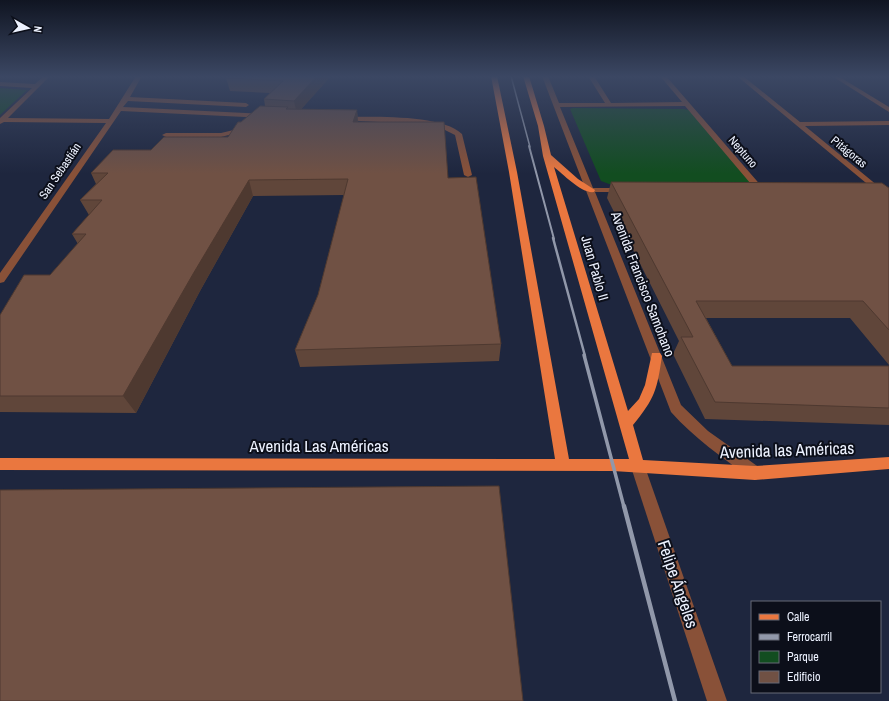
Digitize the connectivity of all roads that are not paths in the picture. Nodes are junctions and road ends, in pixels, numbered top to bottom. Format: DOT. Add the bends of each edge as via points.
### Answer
graph roads {
  1 [pos="13,109"];
  2 [pos="117,109"];
  3 [pos="500,109"];
  4 [pos="536,109"];
  5 [pos="558,109"];
  6 [pos="692,109"];
  7 [pos="780,109"];
  8 [pos="336,119"];
  9 [pos="1,120"];
  10 [pos="108,121"];
  11 [pos="889,123"];
  12 [pos="798,124"];
  13 [pos="166,135"];
  14 [pos="547,155"];
  15 [pos="468,175"];
  16 [pos="874,186"];
  17 [pos="859,187"];
  18 [pos="744,188"];
  19 [pos="637,189"];
  20 [pos="591,190"];
  21 [pos="889,199"];
  22 [pos="0,280"];
  23 [pos="656,356"];
  24 [pos="625,424"];
  25 [pos="889,463"];
  26 [pos="0,464"];
  27 [pos="563,464"];
  28 [pos="638,467"];
  29 [pos="755,473"];
  30 [pos="717,701"];
  1 -- 9 [label="street"];
  2 -- 10 [label="street, San Sebastián"];
  2 -- 13 [label="street" via="266,116 251,126 235,132 211,136"];
  3 -- 27 [label="main road"];
  4 -- 14 [label="main road, Juan Pablo II"];
  5 -- 20 [label="street, Avenida Francisco Samohano"];
  6 -- 18 [label="street, Neptuno" via="763,188"];
  7 -- 12 [label="street, Pitágoras"];
  8 -- 15 [label="street" via="420,123 449,128 458,134"];
  9 -- 10 [label="street"];
  10 -- 22 [label="street, San Sebastián"];
  11 -- 12 [label="street"];
  12 -- 16 [label="street, Pitágoras"];
  14 -- 20 [label="main road" via="575,181"];
  14 -- 24 [label="main road, Juan Pablo II"];
  16 -- 17 [label="street"];
  16 -- 21 [label="street, Pitágoras"];
  19 -- 20 [label="street"];
  20 -- 23 [label="street, Avenida Francisco Samohano"];
  23 -- 24 [label="main road" via="651,385 644,402"];
  23 -- 29 [label="street, Avenida Francisco Samohano" via="676,408 684,418"];
  24 -- 28 [label="main road, Juan Pablo II"];
  25 -- 29 [label="main road, Avenida las Américas"];
  26 -- 27 [label="main road, Avenida Las Américas"];
  27 -- 28 [label="main road, Avenida Las Américas"];
  28 -- 29 [label="main road, Avenida las Américas"];
  28 -- 30 [label="street, Felipe Ángeles"];
}
